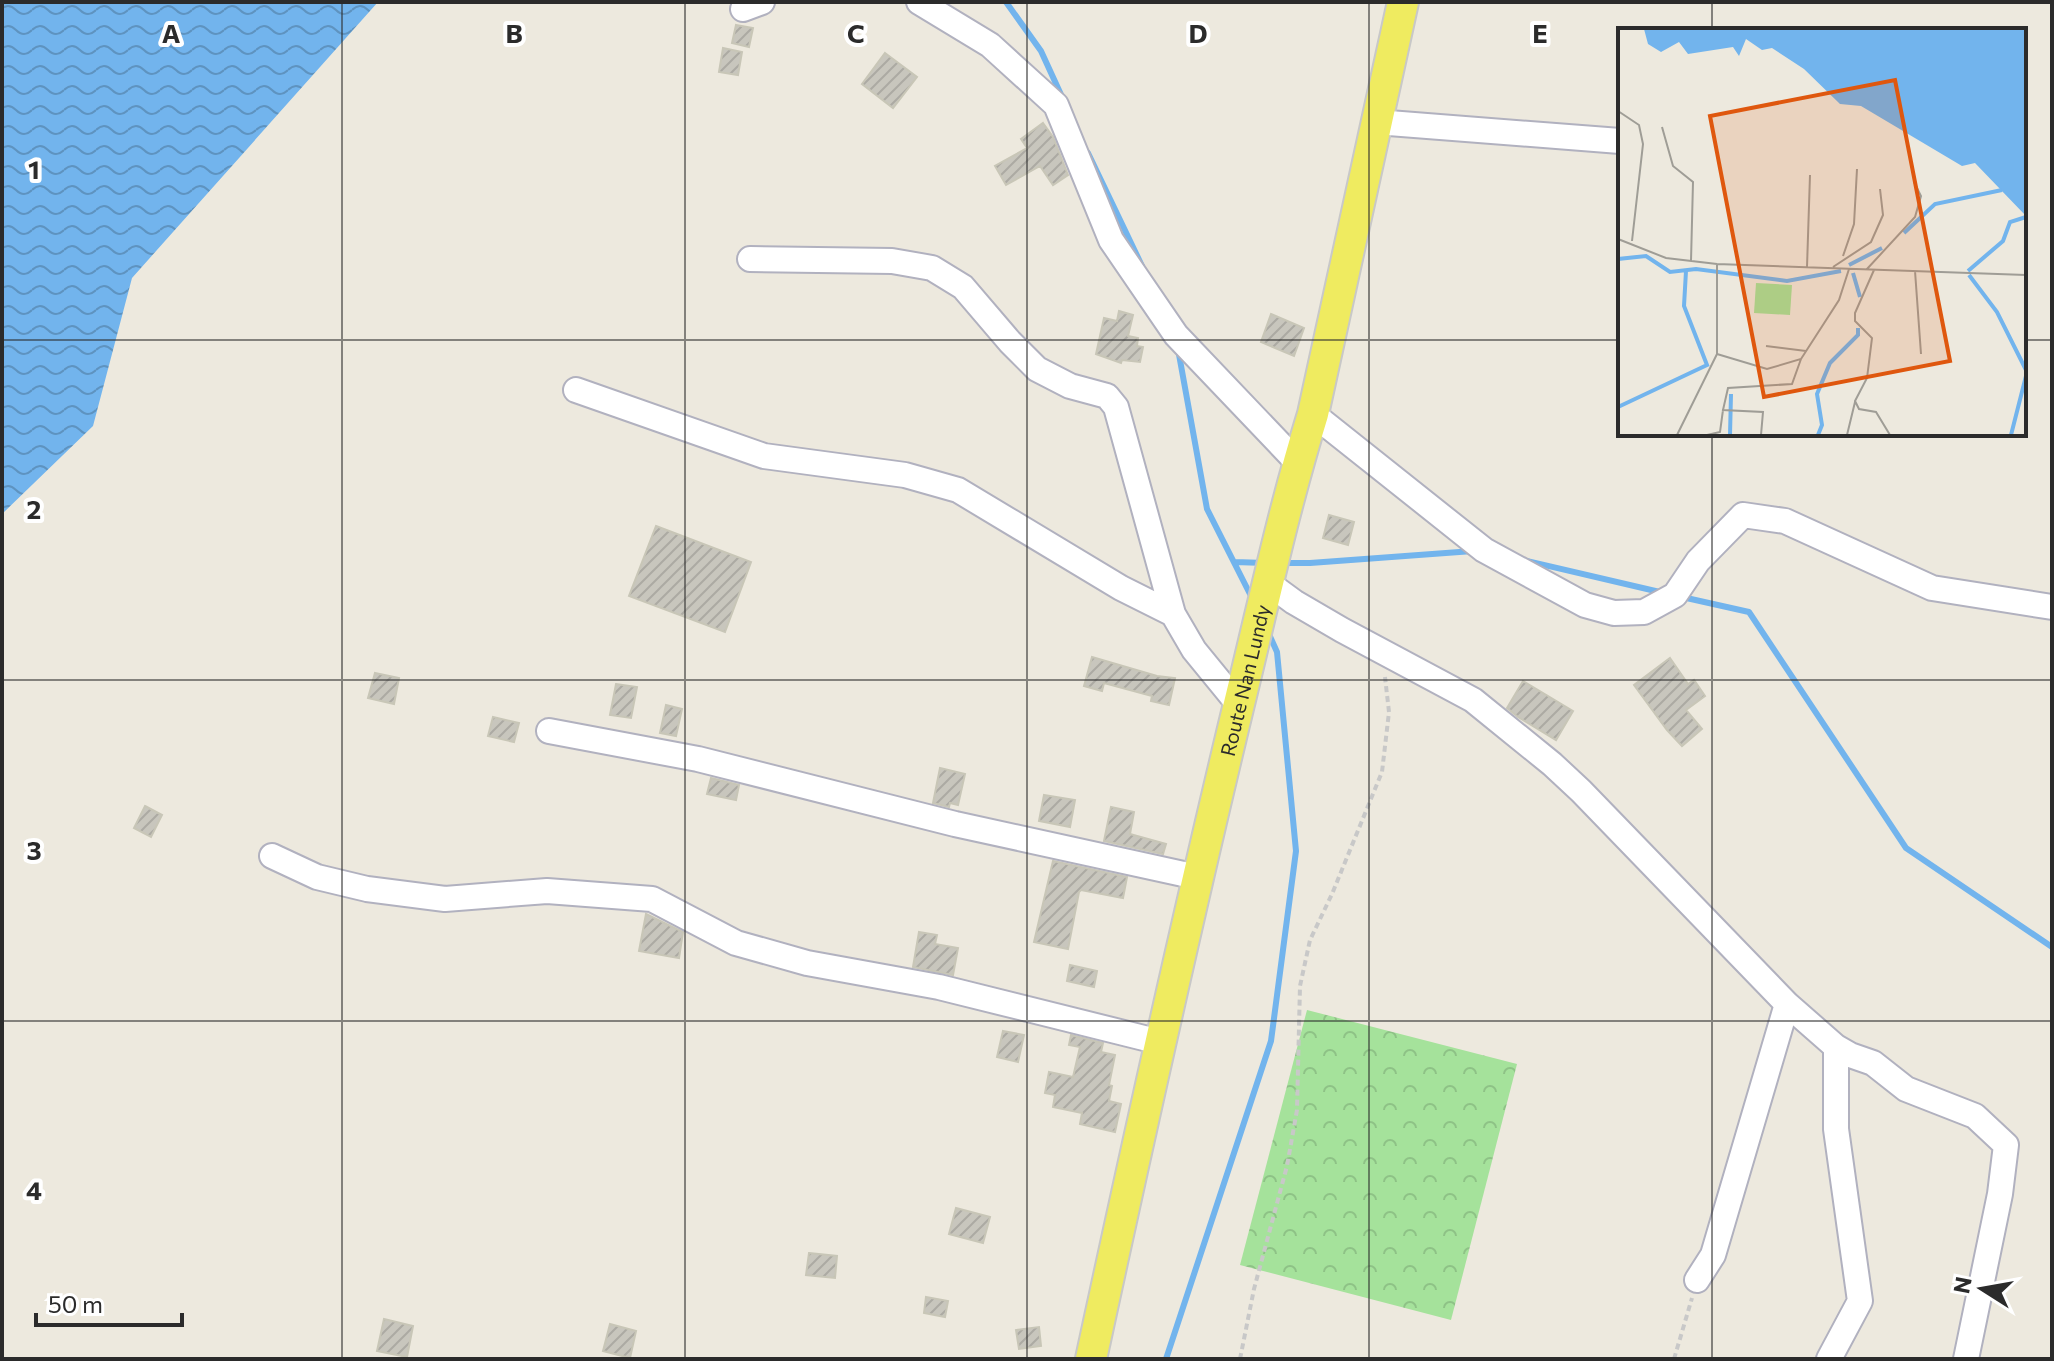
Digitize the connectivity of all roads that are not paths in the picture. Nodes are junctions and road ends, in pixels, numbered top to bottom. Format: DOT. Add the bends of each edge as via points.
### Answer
graph roads {
  1 [pos="919,2"];
  2 [pos="1403,2"];
  3 [pos="1376,122"];
  4 [pos="1618,141"];
  5 [pos="750,259"];
  6 [pos="576,390"];
  7 [pos="1313,414"];
  8 [pos="1298,463"];
  9 [pos="1268,583"];
  10 [pos="2052,607"];
  11 [pos="1173,614"];
  12 [pos="1239,705"];
  13 [pos="549,731"];
  14 [pos="272,856"];
  15 [pos="1197,877"];
  16 [pos="1787,1004"];
  17 [pos="1160,1042"];
  18 [pos="1836,1047"];
  19 [pos="1697,1280"];
  20 [pos="1091,1359"];
  21 [pos="1829,1359"];
  22 [pos="1966,1359"];
  1 -- 8 [label="street" via="990,45 1056,105 1111,240 1176,335"];
  2 -- 3 [label="main road, Route Nan Lundy"];
  3 -- 4 [label="street"];
  3 -- 7 [label="main road, Route Nan Lundy"];
  5 -- 11 [label="street" via="892,261 932,268 963,287 1037,369 1107,396 1116,407"];
  6 -- 11 [label="street" via="764,456 905,475 958,490"];
  7 -- 8 [label="main road, Route Nan Lundy"];
  7 -- 10 [label="street" via="1484,550 1585,605 1614,613 1644,612 1675,595 1698,561 1743,515 1785,521 1932,588"];
  8 -- 9 [label="main road, Route Nan Lundy"];
  9 -- 12 [label="main road, Route Nan Lundy"];
  9 -- 16 [label="street" via="1473,700 1552,764"];
  11 -- 12 [label="street" via="1194,650"];
  12 -- 15 [label="main road, Route Nan Lundy"];
  13 -- 15 [label="street" via="698,759 955,824"];
  14 -- 17 [label="street" via="317,877 445,899 547,891 652,899 736,943 807,963 939,987"];
  15 -- 17 [label="main road, Route Nan Lundy"];
  16 -- 18 [label="street"];
  16 -- 19 [label="street" via="1713,1255"];
  17 -- 20 [label="main road, Route Nan Lundy"];
  18 -- 21 [label="street" via="1836,1129 1860,1301"];
  18 -- 22 [label="street" via="1873,1063 1906,1089 1975,1116 2006,1145"];
}
